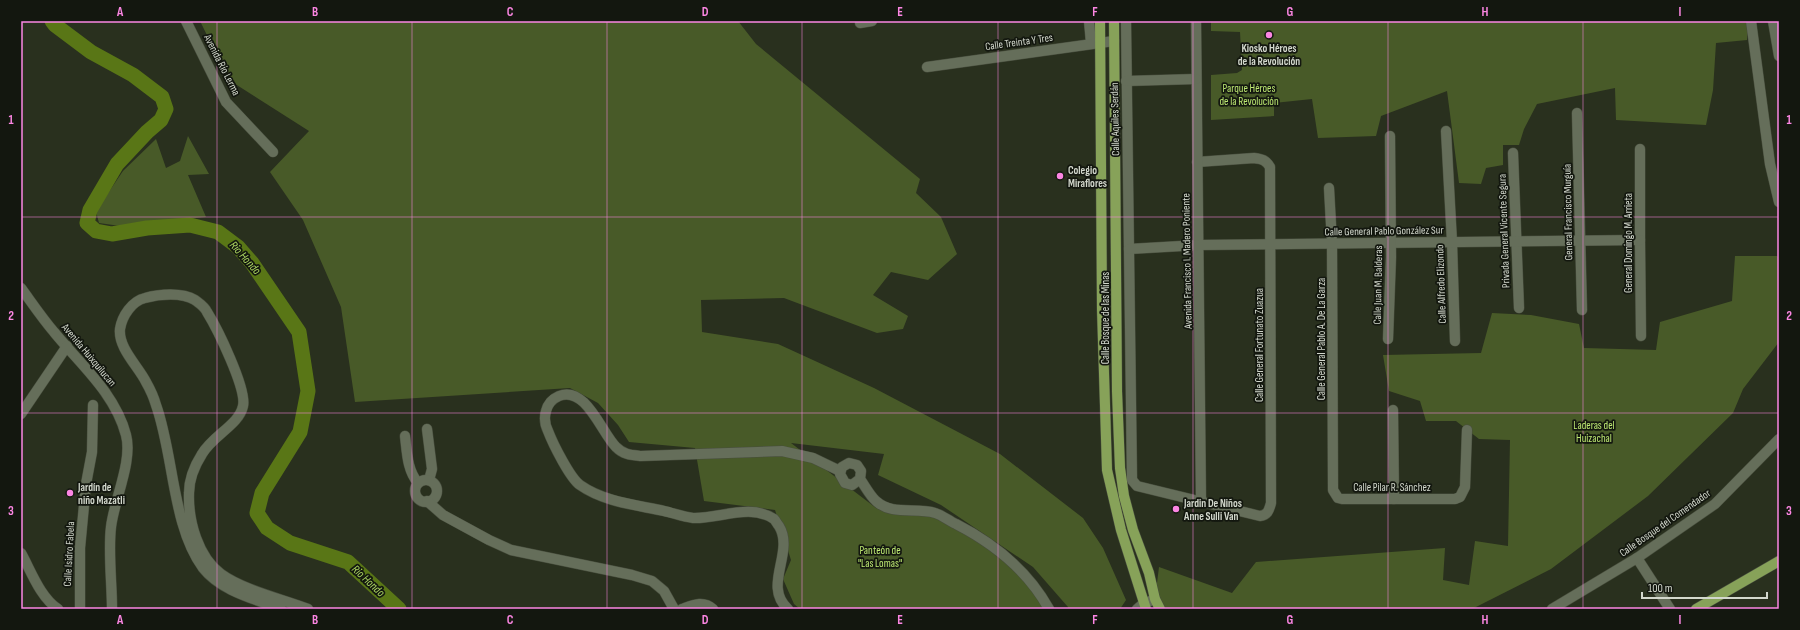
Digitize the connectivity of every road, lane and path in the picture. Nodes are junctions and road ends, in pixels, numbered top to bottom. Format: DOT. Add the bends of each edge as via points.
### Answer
graph roads {
  1 [pos="186,21"];
  2 [pos="872,21"];
  3 [pos="1089,21"];
  4 [pos="1100,21"];
  5 [pos="1114,21"];
  6 [pos="1126,21"];
  7 [pos="1196,21"];
  8 [pos="1752,21"];
  9 [pos="1772,21"];
  10 [pos="859,22"];
  11 [pos="1114,41"];
  12 [pos="1090,43"];
  13 [pos="1101,43"];
  14 [pos="1779,56"];
  15 [pos="927,67"];
  16 [pos="1196,80"];
  17 [pos="1126,81"];
  18 [pos="1578,114"];
  19 [pos="1446,131"];
  20 [pos="1390,136"];
  21 [pos="1640,149"];
  22 [pos="273,152"];
  23 [pos="1513,153"];
  24 [pos="1197,162"];
  25 [pos="1329,188"];
  26 [pos="1779,202"];
  27 [pos="1640,240"];
  28 [pos="1517,241"];
  29 [pos="1580,241"];
  30 [pos="1390,242"];
  31 [pos="1452,242"];
  32 [pos="1332,243"];
  33 [pos="1199,245"];
  34 [pos="1271,245"];
  35 [pos="1129,249"];
  36 [pos="21,288"];
  37 [pos="1519,308"];
  38 [pos="1582,310"];
  39 [pos="1641,336"];
  40 [pos="1388,339"];
  41 [pos="1455,341"];
  42 [pos="67,346"];
  43 [pos="93,405"];
  44 [pos="22,409"];
  45 [pos="1393,410"];
  46 [pos="427,429"];
  47 [pos="1468,430"];
  48 [pos="405,436"];
  49 [pos="1779,439"];
  50 [pos="840,471"];
  51 [pos="860,479"];
  52 [pos="429,480"];
  53 [pos="418,483"];
  54 [pos="1333,490"];
  55 [pos="1394,499"];
  56 [pos="427,501"];
  57 [pos="1201,501"];
  58 [pos="21,553"];
  59 [pos="1637,558"];
  60 [pos="1779,561"];
  61 [pos="1155,599"];
  62 [pos="1142,607"];
  63 [pos="58,609"];
  64 [pos="80,609"];
  65 [pos="112,609"];
  66 [pos="281,609"];
  67 [pos="308,609"];
  68 [pos="674,609"];
  69 [pos="682,609"];
  70 [pos="713,609"];
  71 [pos="788,609"];
  72 [pos="1049,609"];
  73 [pos="1160,609"];
  74 [pos="1552,609"];
  75 [pos="1670,609"];
  76 [pos="1696,609"];
  1 -- 22 [label="street, Avenida Río Lerma" via="226,102"];
  2 -- 10 [label="street"];
  3 -- 12 [label="street"];
  4 -- 13 [label="main road, Calle Bosque de las Minas"];
  5 -- 11 [label="main road, Calle Bosque de las Minas"];
  6 -- 17 [label="street, Calle Aquiles Serdán"];
  7 -- 16 [label="street, Avenida Francisco I. Madero Poniente"];
  8 -- 26 [label="street" via="1770,164"];
  9 -- 14 [label="street"];
  11 -- 13 [label="street, Calle Treinta Y Tres"];
  11 -- 61 [label="main road, Calle Bosque de las Minas" via="1120,468 1133,530 1149,573"];
  12 -- 13 [label="street, Calle Treinta Y Tres"];
  12 -- 15 [label="street, Calle Treinta Y Tres"];
  13 -- 62 [label="main road, Calle Bosque de las Minas" via="1102,303 1107,470"];
  16 -- 17 [label="street"];
  16 -- 24 [label="street, Avenida Francisco I. Madero Poniente"];
  17 -- 35 [label="street, Calle Aquiles Serdán"];
  18 -- 29 [label="street, General Francisco Murguía"];
  19 -- 31 [label="street, Calle Alfredo Elizondo"];
  20 -- 30 [label="street, Calle Juan M. Balderas"];
  21 -- 27 [label="street, General Domingo M. Arrieta"];
  23 -- 28 [label="street, Privada General Vicente Segura"];
  24 -- 33 [label="street, Avenida Francisco I. Madero Poniente"];
  24 -- 34 [label="street, Calle General Fortunato Zuazua" via="1254,158 1267,163 1270,167"];
  25 -- 32 [label="street, Calle General Pablo A. De La Garza"];
  27 -- 29 [label="street, Calle General Pablo González Sur"];
  27 -- 39 [label="street, General Domingo M. Arrieta"];
  28 -- 29 [label="street, Calle General Pablo González Sur"];
  28 -- 31 [label="street, Calle General Pablo González Sur"];
  28 -- 37 [label="street, Privada General Vicente Segura"];
  29 -- 38 [label="street, General Francisco Murguía"];
  30 -- 31 [label="street, Calle General Pablo González Sur"];
  30 -- 32 [label="street, Calle General Pablo González Sur"];
  30 -- 40 [label="street, Calle Juan M. Balderas"];
  31 -- 41 [label="street, Calle Alfredo Elizondo"];
  32 -- 34 [label="street, Calle General Pablo González Sur"];
  32 -- 54 [label="street, Calle General Pablo A. De La Garza"];
  33 -- 34 [label="street, Calle General Pablo González Sur"];
  33 -- 35 [label="street, Calle General Pablo González Sur"];
  33 -- 57 [label="street, Avenida Francisco I. Madero Poniente"];
  34 -- 57 [label="street, Calle General Fortunato Zuazua" via="1270,510 1260,516"];
  35 -- 57 [label="street, Calle Aquiles Serdán" via="1132,480 1137,486"];
  36 -- 42 [label="street, Avenida Huixquilucan" via="54,333"];
  42 -- 44 [label="street"];
  42 -- 65 [label="street, Avenida Huixquilucan" via="92,375 115,408 127,436 126,466 111,528"];
  43 -- 64 [label="street, Calle Isidro Fabela" via="92,452 80,548"];
  45 -- 55 [label="street"];
  46 -- 52 [label="street" via="432,469"];
  47 -- 55 [label="street, Calle Pilar R. Sánchez" via="1465,487 1460,497"];
  48 -- 53 [label="street" via="410,469"];
  49 -- 59 [label="street, Calle Bosque del Comendador" via="1716,504"];
  50 -- 51 [label="street" via="842,481 848,484 855,484"];
  50 -- 51 [label="street" via="845,464 853,463 860,468"];
  50 -- 71 [label="street" via="813,458 782,451 641,456 626,454 616,447 589,407 580,400 562,395 549,403 546,410 544,419 547,430 563,462 579,484 595,494 694,518 741,512 761,513 775,520 784,542 776,580 784,606"];
  51 -- 72 [label="street" via="876,501 886,507 934,513 972,532 1013,562 1041,594"];
  52 -- 53 [label="street"];
  52 -- 56 [label="street" via="435,484 437,492 434,498"];
  53 -- 56 [label="street" via="415,489 417,497"];
  54 -- 55 [label="street, Calle Pilar R. Sánchez" via="1338,498 1342,499"];
  56 -- 68 [label="street" via="443,515 511,550 652,581 664,591"];
  58 -- 63 [label="street" via="51,604"];
  59 -- 74 [label="street, Calle Bosque del Comendador"];
  59 -- 75 [label="street"];
  60 -- 76 [label="main road"];
  61 -- 62 [label="street"];
  61 -- 73 [label="main road, Calle Bosque de las Minas"];
  66 -- 67 [label="street" via="234,591 217,581 204,570 191,549 173,481 163,425 146,381 123,344 120,330 131,306 142,298 177,295 194,299 206,310 244,395 243,407 235,421 214,438 194,468 189,492 191,518 197,541 220,573 237,584"];
  69 -- 70 [label="street" via="697,604 704,604"];
}
